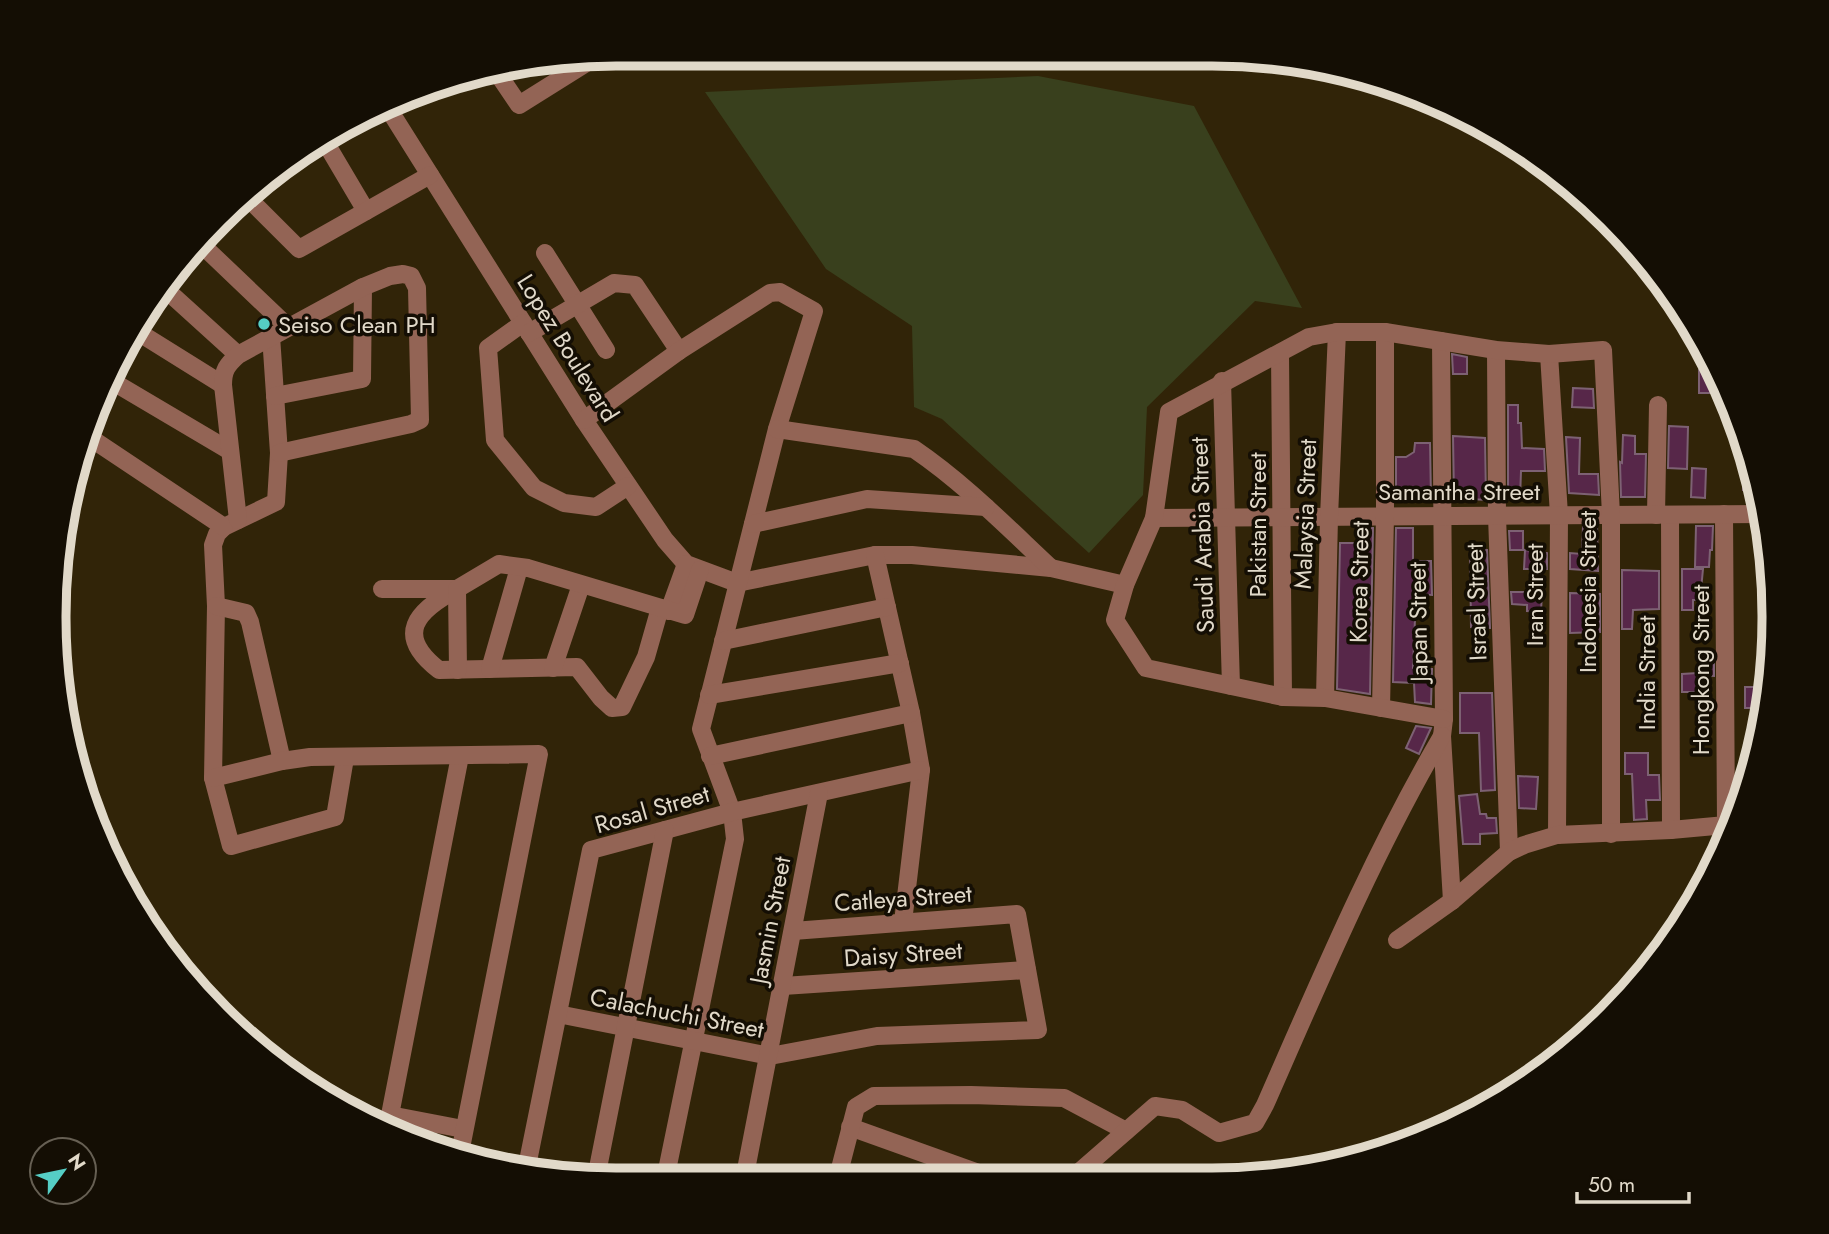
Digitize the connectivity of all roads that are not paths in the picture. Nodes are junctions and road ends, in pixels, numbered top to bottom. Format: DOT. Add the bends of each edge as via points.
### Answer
graph roads {
  1 [pos="578,68"];
  2 [pos="501,79"];
  3 [pos="392,115"];
  4 [pos="329,148"];
  5 [pos="430,175"];
  6 [pos="253,203"];
  7 [pos="366,211"];
  8 [pos="207,250"];
  9 [pos="545,253"];
  10 [pos="363,287"];
  11 [pos="171,294"];
  12 [pos="577,305"];
  13 [pos="288,327"];
  14 [pos="526,328"];
  15 [pos="1337,332"];
  16 [pos="1385,332"];
  17 [pos="144,336"];
  18 [pos="271,336"];
  19 [pos="1441,341"];
  20 [pos="606,350"];
  21 [pos="1496,350"];
  22 [pos="679,351"];
  23 [pos="1280,354"];
  24 [pos="238,355"];
  25 [pos="1549,355"];
  26 [pos="1222,382"];
  27 [pos="118,385"];
  28 [pos="223,385"];
  29 [pos="275,396"];
  30 [pos="1658,405"];
  31 [pos="584,420"];
  32 [pos="777,429"];
  33 [pos="96,441"];
  34 [pos="230,451"];
  35 [pos="279,453"];
  36 [pos="628,486"];
  37 [pos="986,507"];
  38 [pos="1724,514"];
  39 [pos="1753,514"];
  40 [pos="1559,515"];
  41 [pos="1611,515"];
  42 [pos="1663,515"];
  43 [pos="1385,516"];
  44 [pos="1442,516"];
  45 [pos="1497,516"];
  46 [pos="1227,517"];
  47 [pos="1282,517"];
  48 [pos="1329,517"];
  49 [pos="1154,518"];
  50 [pos="231,523"];
  51 [pos="753,524"];
  52 [pos="875,555"];
  53 [pos="693,567"];
  54 [pos="519,568"];
  55 [pos="1051,568"];
  56 [pos="737,583"];
  57 [pos="581,585"];
  58 [pos="1125,585"];
  59 [pos="382,589"];
  60 [pos="457,589"];
  61 [pos="216,606"];
  62 [pos="887,607"];
  63 [pos="665,610"];
  64 [pos="723,641"];
  65 [pos="900,663"];
  66 [pos="553,668"];
  67 [pos="490,669"];
  68 [pos="458,670"];
  69 [pos="1231,686"];
  70 [pos="709,695"];
  71 [pos="1283,696"];
  72 [pos="1325,698"];
  73 [pos="1381,708"];
  74 [pos="911,713"];
  75 [pos="1443,728"];
  76 [pos="460,756"];
  77 [pos="710,756"];
  78 [pos="345,758"];
  79 [pos="282,761"];
  80 [pos="922,770"];
  81 [pos="213,778"];
  82 [pos="819,793"];
  83 [pos="1730,804"];
  84 [pos="732,812"];
  85 [pos="1722,824"];
  86 [pos="664,830"];
  87 [pos="1671,830"];
  88 [pos="1611,834"];
  89 [pos="1557,835"];
  90 [pos="1508,852"];
  91 [pos="1452,901"];
  92 [pos="903,922"];
  93 [pos="793,931"];
  94 [pos="1397,940"];
  95 [pos="1027,970"];
  96 [pos="783,986"];
  97 [pos="558,1014"];
  98 [pos="625,1028"];
  99 [pos="694,1041"];
  100 [pos="769,1056"];
  101 [pos="850,1128"];
  102 [pos="463,1129"];
  103 [pos="1126,1131"];
  104 [pos="461,1145"];
  105 [pos="528,1160"];
  106 [pos="598,1167"];
  107 [pos="668,1168"];
  108 [pos="746,1168"];
  109 [pos="840,1168"];
  110 [pos="964,1168"];
  111 [pos="1084,1168"];
  1 -- 2 [label="street" via="519,105"];
  3 -- 5 [label="street, Lopez Boulevard"];
  4 -- 7 [label="street"];
  5 -- 7 [label="street"];
  5 -- 14 [label="street, Lopez Boulevard"];
  6 -- 7 [label="street" via="299,249"];
  8 -- 13 [label="street"];
  9 -- 12 [label="street"];
  10 -- 13 [label="street"];
  10 -- 29 [label="street" via="362,379"];
  10 -- 35 [label="street" via="403,274 411,276 417,288 420,420"];
  11 -- 24 [label="street"];
  12 -- 14 [label="street"];
  12 -- 20 [label="street"];
  12 -- 22 [label="street" via="614,283 635,285"];
  13 -- 18 [label="street"];
  14 -- 31 [label="street, Lopez Boulevard"];
  14 -- 36 [label="street" via="488,348 495,440 534,488 564,503 596,507"];
  15 -- 16 [label="street"];
  15 -- 23 [label="street" via="1309,337"];
  15 -- 48 [label="street, Malaysia Street"];
  16 -- 19 [label="street"];
  16 -- 43 [label="street, Korea Street"];
  17 -- 28 [label="street"];
  18 -- 24 [label="street"];
  18 -- 29 [label="street"];
  19 -- 21 [label="street"];
  19 -- 44 [label="street, Japan Street"];
  21 -- 25 [label="street"];
  21 -- 45 [label="street, Israel Street"];
  22 -- 31 [label="street"];
  22 -- 32 [label="street" via="771,293 780,292 814,311"];
  23 -- 26 [label="street"];
  23 -- 47 [label="street, Pakistan Street"];
  24 -- 28 [label="street" via="223,372"];
  25 -- 40 [label="street, Iran Street"];
  25 -- 41 [label="street, Indonesia Street" via="1604,350"];
  26 -- 46 [label="street, Saudi Arabia Street"];
  26 -- 49 [label="street" via="1169,412"];
  27 -- 34 [label="street"];
  28 -- 34 [label="street"];
  29 -- 35 [label="street"];
  30 -- 42 [label="street, India Street"];
  31 -- 36 [label="street, Lopez Boulevard"];
  32 -- 37 [label="street" via="914,449"];
  32 -- 51 [label="street"];
  33 -- 50 [label="street"];
  34 -- 50 [label="street"];
  35 -- 50 [label="street" via="276,502"];
  36 -- 53 [label="street, Lopez Boulevard" via="665,540"];
  37 -- 51 [label="street" via="867,499"];
  37 -- 55 [label="street"];
  38 -- 39 [label="street, Samantha Street"];
  38 -- 42 [label="street, Samantha Street"];
  38 -- 83 [label="street, Hongkong Street"];
  40 -- 41 [label="street, Samantha Street"];
  40 -- 45 [label="street, Samantha Street"];
  40 -- 89 [label="street, Iran Street"];
  41 -- 42 [label="street, Samantha Street"];
  41 -- 88 [label="street, Indonesia Street"];
  42 -- 87 [label="street, India Street"];
  43 -- 44 [label="street, Samantha Street"];
  43 -- 48 [label="street, Samantha Street"];
  43 -- 73 [label="street, Korea Street"];
  44 -- 45 [label="street, Samantha Street"];
  44 -- 75 [label="street, Japan Street"];
  45 -- 90 [label="street, Israel Street"];
  46 -- 47 [label="street, Samantha Street"];
  46 -- 49 [label="street, Samantha Street"];
  46 -- 69 [label="street, Saudi Arabia Street"];
  47 -- 48 [label="street, Samantha Street"];
  47 -- 71 [label="street, Pakistan Street"];
  48 -- 72 [label="street, Malaysia Street"];
  49 -- 58 [label="street"];
  50 -- 61 [label="street" via="217,534 213,545"];
  51 -- 56 [label="street"];
  52 -- 55 [label="street"];
  52 -- 56 [label="street"];
  52 -- 62 [label="street"];
  53 -- 56 [label="street"];
  53 -- 63 [label="street"];
  54 -- 57 [label="street"];
  54 -- 60 [label="street" via="499,564"];
  54 -- 67 [label="street"];
  55 -- 58 [label="street"];
  56 -- 64 [label="street"];
  57 -- 63 [label="street"];
  57 -- 66 [label="street"];
  58 -- 69 [label="street" via="1115,620 1146,668"];
  59 -- 60 [label="street"];
  60 -- 68 [label="street"];
  60 -- 68 [label="street" via="420,613 414,642 423,658 439,670"];
  61 -- 79 [label="street" via="246,613 250,622"];
  61 -- 81 [label="street"];
  62 -- 64 [label="street"];
  62 -- 65 [label="street"];
  63 -- 66 [label="street" via="622,707 612,708 577,667"];
  64 -- 70 [label="street"];
  65 -- 70 [label="street"];
  65 -- 74 [label="street"];
  66 -- 67 [label="street"];
  67 -- 68 [label="street"];
  69 -- 71 [label="street"];
  70 -- 77 [label="street" via="701,729"];
  71 -- 72 [label="street"];
  72 -- 73 [label="street"];
  73 -- 75 [label="street"];
  74 -- 77 [label="street"];
  74 -- 80 [label="street"];
  75 -- 91 [label="street, Japan Street"];
  75 -- 103 [label="street" via="1331,955 1255,1123 1219,1133 1182,1110 1155,1106"];
  76 -- 78 [label="street"];
  76 -- 102 [label="street" via="390,1115"];
  76 -- 102 [label="street" via="539,754"];
  77 -- 84 [label="street"];
  78 -- 79 [label="street"];
  78 -- 81 [label="street" via="335,817 231,846"];
  79 -- 81 [label="street"];
  80 -- 82 [label="street, Rosal Street"];
  80 -- 92 [label="street"];
  82 -- 84 [label="street, Rosal Street"];
  82 -- 93 [label="street, Jasmin Street"];
  84 -- 86 [label="street, Rosal Street"];
  84 -- 99 [label="street" via="735,839"];
  85 -- 87 [label="street"];
  86 -- 97 [label="street, Rosal Street" via="591,850"];
  86 -- 98 [label="street"];
  87 -- 88 [label="street"];
  88 -- 89 [label="street"];
  89 -- 90 [label="street"];
  90 -- 91 [label="street"];
  91 -- 94 [label="street"];
  92 -- 93 [label="street, Catleya Street"];
  92 -- 95 [label="street, Catleya Street" via="1017,914"];
  93 -- 96 [label="street, Jasmin Street"];
  95 -- 96 [label="street, Daisy Street"];
  95 -- 100 [label="street, Calachuchi Street" via="1038,1030 877,1035"];
  96 -- 100 [label="street, Jasmin Street"];
  97 -- 98 [label="street, Calachuchi Street"];
  97 -- 105 [label="street, Rosal Street"];
  98 -- 99 [label="street, Calachuchi Street"];
  98 -- 106 [label="street"];
  99 -- 100 [label="street, Calachuchi Street"];
  99 -- 107 [label="street"];
  100 -- 108 [label="street, Jasmin Street"];
  101 -- 103 [label="street" via="856,1107 874,1096 971,1095 1064,1098"];
  101 -- 109 [label="street"];
  101 -- 110 [label="street"];
  102 -- 104 [label="street"];
  103 -- 111 [label="street"];
}
